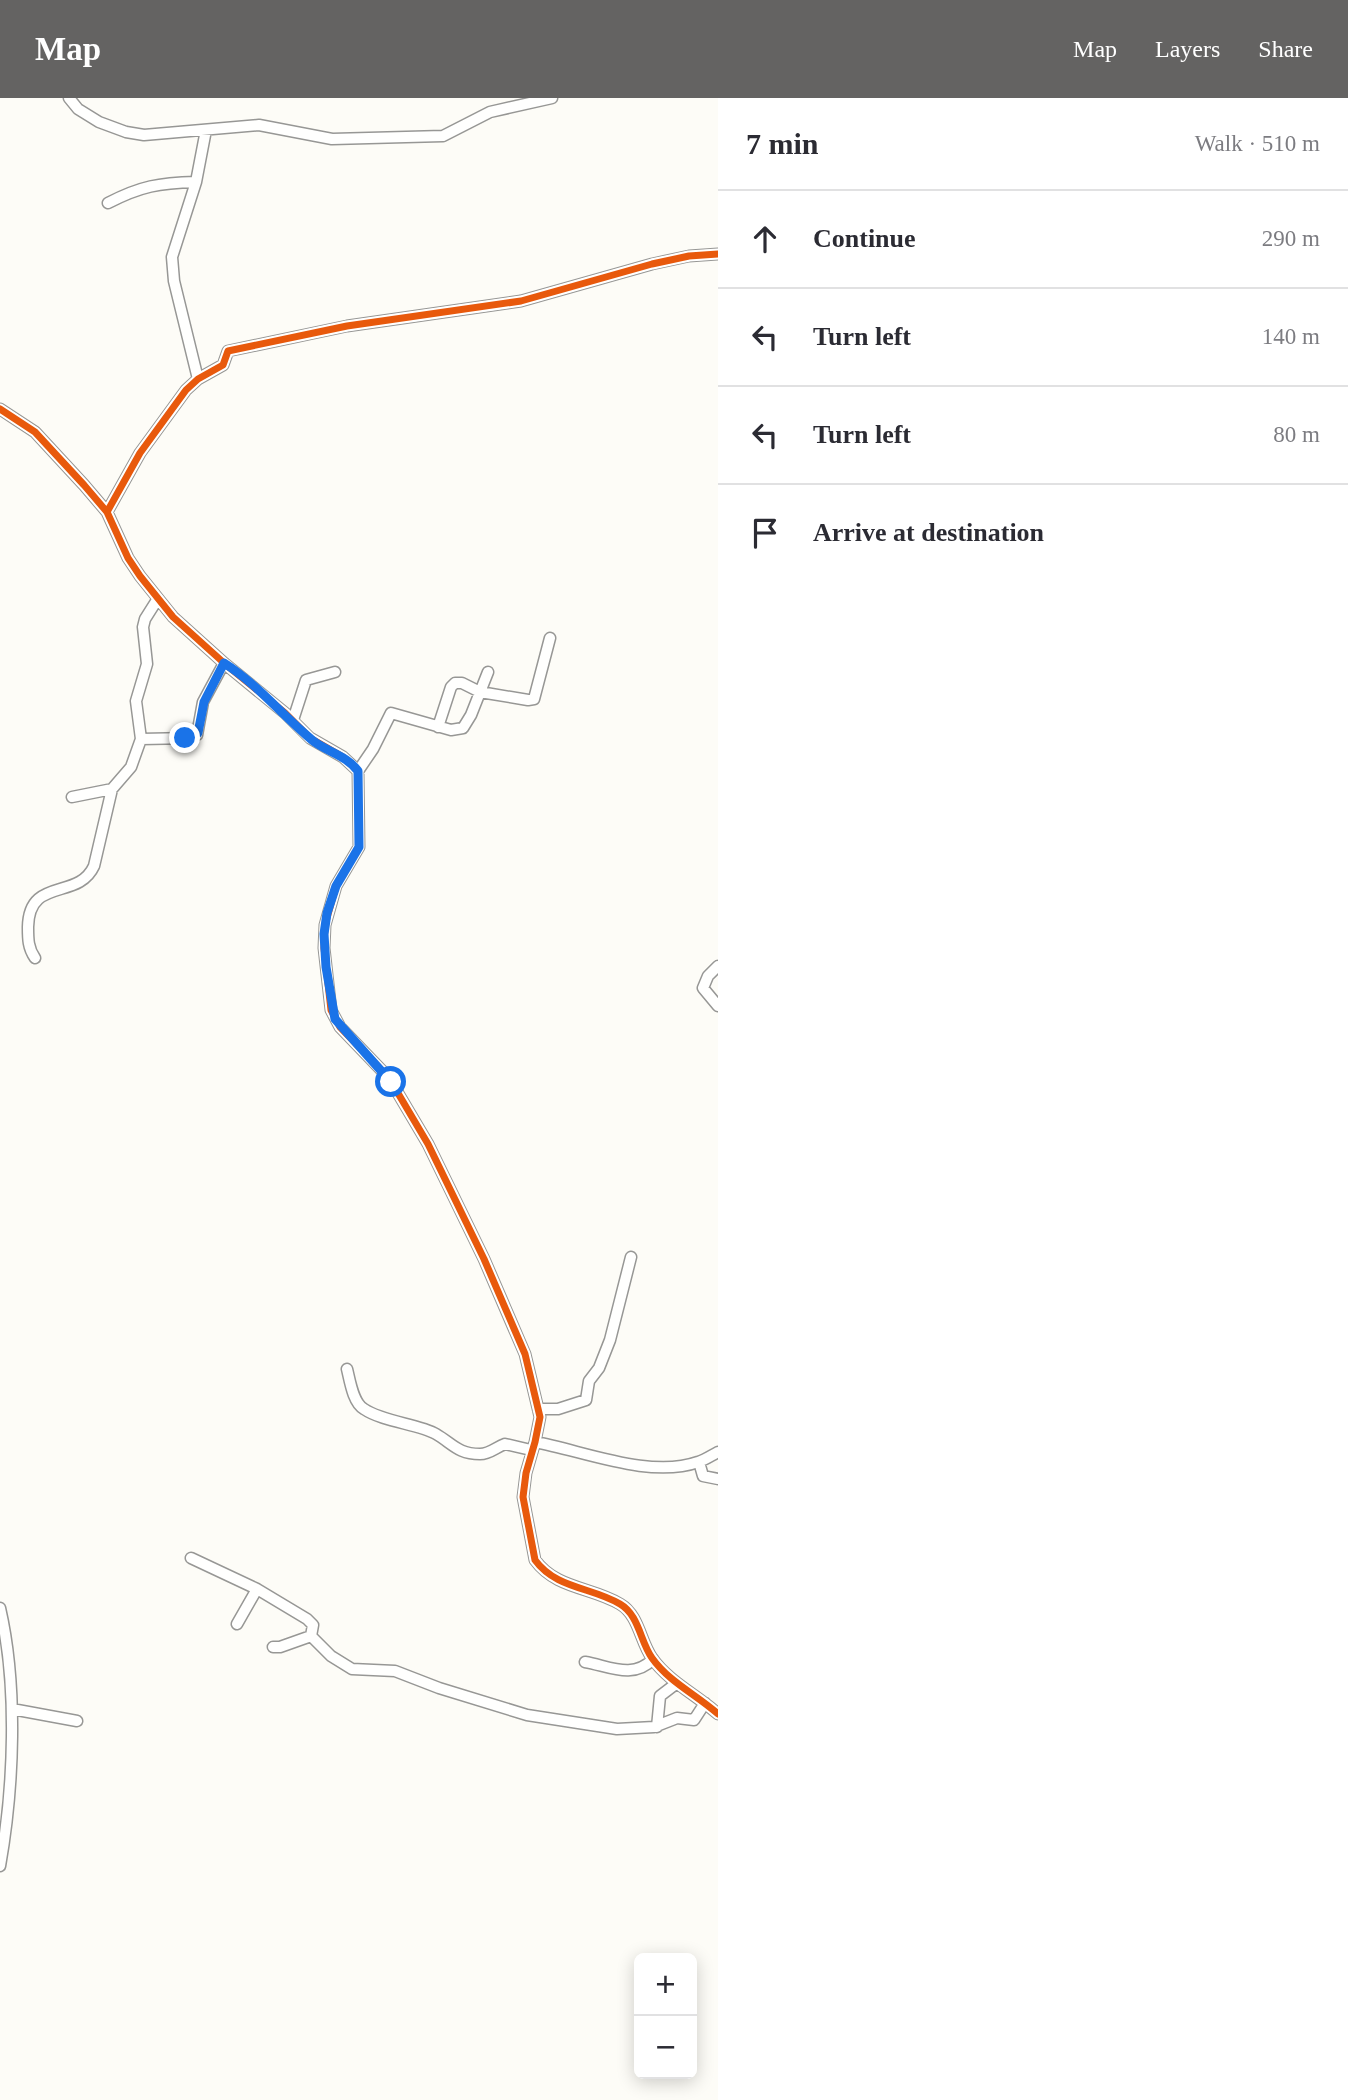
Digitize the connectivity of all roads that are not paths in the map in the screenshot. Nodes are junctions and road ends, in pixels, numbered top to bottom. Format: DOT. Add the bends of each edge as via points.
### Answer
graph roads {
  1 [pos="69,98"];
  2 [pos="552,98"];
  3 [pos="206,130"];
  4 [pos="196,182"];
  5 [pos="108,203"];
  6 [pos="718,254"];
  7 [pos="198,379"];
  8 [pos="0,409"];
  9 [pos="107,512"];
  10 [pos="157,600"];
  11 [pos="550,638"];
  12 [pos="224,663"];
  13 [pos="488,671"];
  14 [pos="335,672"];
  15 [pos="480,692"];
  16 [pos="293,720"];
  17 [pos="438,727"];
  18 [pos="141,739"];
  19 [pos="358,771"];
  20 [pos="112,789"];
  21 [pos="72,797"];
  22 [pos="35,958"];
  23 [pos="718,966"];
  24 [pos="718,1006"];
  25 [pos="631,1257"];
  26 [pos="346,1370"];
  27 [pos="538,1409"];
  28 [pos="533,1446"];
  29 [pos="718,1452"];
  30 [pos="699,1462"];
  31 [pos="718,1479"];
  32 [pos="191,1558"];
  33 [pos="257,1589"];
  34 [pos="0,1608"];
  35 [pos="237,1624"];
  36 [pos="311,1636"];
  37 [pos="273,1647"];
  38 [pos="653,1659"];
  39 [pos="585,1662"];
  40 [pos="677,1683"];
  41 [pos="705,1703"];
  42 [pos="12,1709"];
  43 [pos="718,1714"];
  44 [pos="77,1721"];
  45 [pos="657,1727"];
  46 [pos="0,1866"];
  1 -- 3 [label="street" via="99,122 134,134"];
  2 -- 3 [label="street" via="490,112 435,138 332,139 259,125"];
  3 -- 4 [label="street"];
  4 -- 5 [label="street" via="129,191"];
  4 -- 7 [label="street" via="172,267"];
  6 -- 7 [label="street" via="652,264 521,301 367,323 228,351 223,365"];
  7 -- 9 [label="street" via="150,438"];
  8 -- 9 [label="street" via="35,432"];
  9 -- 10 [label="street" via="128,558"];
  10 -- 12 [label="street"];
  10 -- 18 [label="street" via="142,626 147,657 136,701"];
  11 -- 15 [label="street" via="534,699"];
  12 -- 16 [label="street"];
  12 -- 18 [label="street" via="204,702 197,735"];
  13 -- 15 [label="street"];
  14 -- 16 [label="street" via="306,680"];
  15 -- 17 [label="street" via="463,728"];
  15 -- 17 [label="street" via="462,683 453,684"];
  16 -- 19 [label="street" via="316,743"];
  17 -- 19 [label="street" via="391,713"];
  18 -- 20 [label="street" via="131,766"];
  19 -- 27 [label="street" via="359,847 336,886 324,934 333,1014 389,1078 436,1159 515,1330"];
  20 -- 21 [label="street"];
  20 -- 22 [label="street" via="90,876 50,891 31,908 29,950"];
  23 -- 24 [label="street" via="703,988"];
  25 -- 27 [label="street" via="610,1340 589,1381 586,1400 558,1409"];
  26 -- 28 [label="street" via="364,1409 435,1433 468,1453 488,1453 505,1444"];
  27 -- 28 [label="street"];
  28 -- 30 [label="street" via="632,1464 668,1467"];
  28 -- 38 [label="street" via="523,1497 535,1560 560,1581 630,1611"];
  29 -- 30 [label="street"];
  30 -- 31 [label="street" via="704,1476"];
  32 -- 33 [label="street"];
  33 -- 35 [label="street"];
  33 -- 36 [label="street" via="311,1622"];
  34 -- 42 [label="street"];
  36 -- 37 [label="street"];
  36 -- 45 [label="street" via="352,1669 395,1671 501,1708 571,1724"];
  38 -- 39 [label="street" via="638,1671"];
  38 -- 40 [label="street"];
  40 -- 41 [label="street"];
  40 -- 45 [label="street" via="660,1696"];
  41 -- 43 [label="street"];
  41 -- 45 [label="street" via="694,1720 677,1718"];
  42 -- 44 [label="street"];
  42 -- 46 [label="street" via="8,1811"];
}
